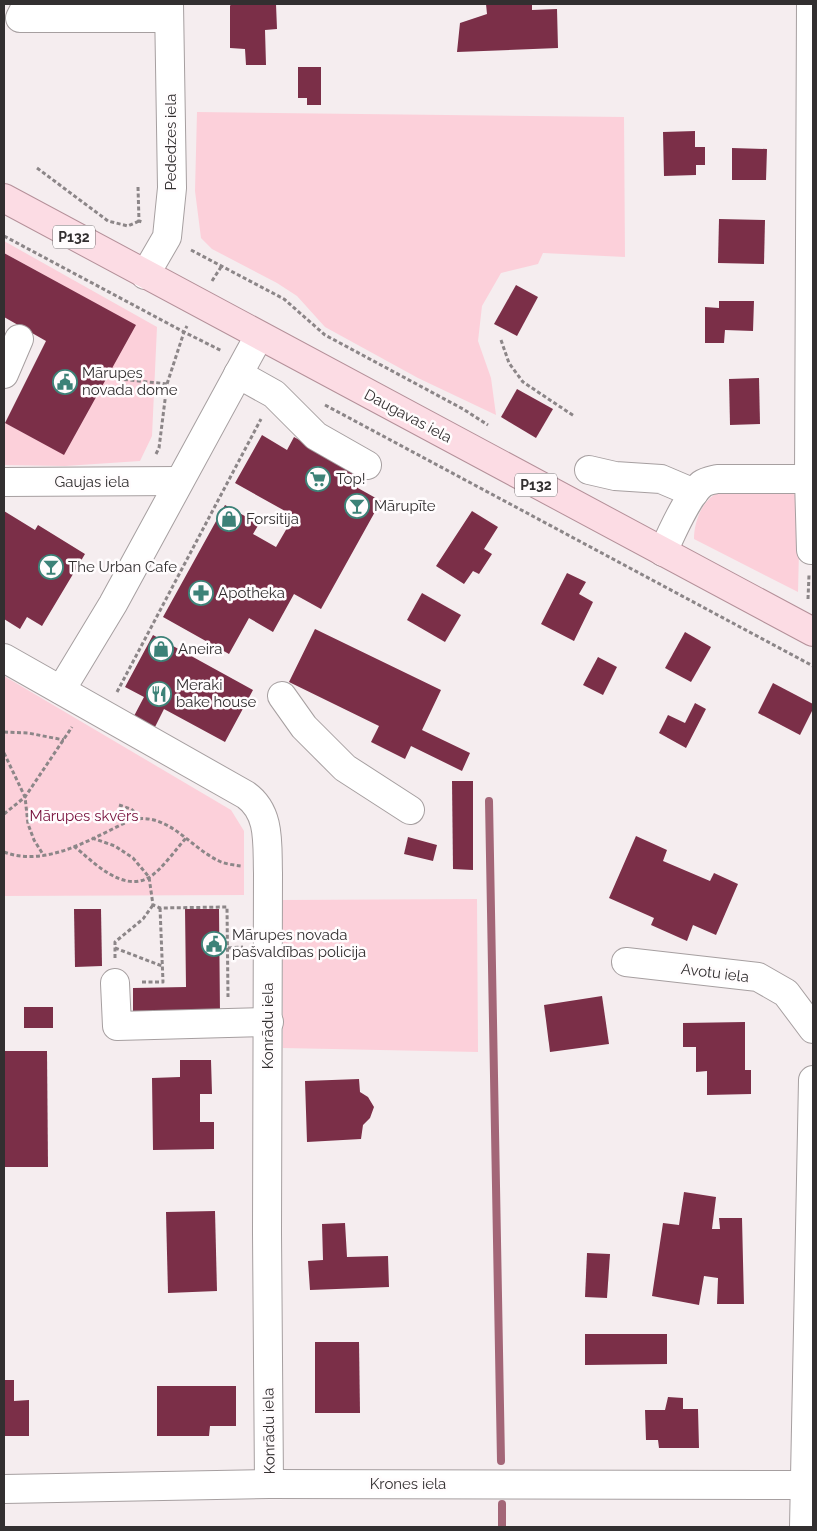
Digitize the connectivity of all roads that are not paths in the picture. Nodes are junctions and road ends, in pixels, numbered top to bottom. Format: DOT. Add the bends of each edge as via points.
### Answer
graph roads {
  1 [pos="27,4"];
  2 [pos="811,4"];
  3 [pos="169,11"];
  4 [pos="4,198"];
  5 [pos="145,275"];
  6 [pos="258,336"];
  7 [pos="19,339"];
  8 [pos="241,368"];
  9 [pos="4,374"];
  10 [pos="367,465"];
  11 [pos="589,470"];
  12 [pos="811,479"];
  13 [pos="180,481"];
  14 [pos="4,482"];
  15 [pos="694,493"];
  16 [pos="811,550"];
  17 [pos="663,552"];
  18 [pos="813,632"];
  19 [pos="4,658"];
  20 [pos="61,690"];
  21 [pos="282,696"];
  22 [pos="410,810"];
  23 [pos="626,962"];
  24 [pos="116,983"];
  25 [pos="269,1022"];
  26 [pos="813,1029"];
  27 [pos="813,1080"];
  28 [pos="269,1484"];
  29 [pos="808,1485"];
  30 [pos="4,1489"];
  31 [pos="804,1527"];
  1 -- 3 [label="street" via="20,18"];
  2 -- 12 [label="street"];
  3 -- 5 [label="street, Pededzes iela" via="172,188 166,237"];
  4 -- 5 [label="main road, Daugavas iela / P132"];
  5 -- 6 [label="main road, Daugavas iela / P132"];
  6 -- 8 [label="street"];
  6 -- 17 [label="main road, Daugavas iela / P132"];
  7 -- 9 [label="street"];
  8 -- 10 [label="street" via="274,394 316,436"];
  8 -- 13 [label="street"];
  11 -- 15 [label="street" via="615,476 661,479"];
  12 -- 15 [label="street" via="717,479 703,484"];
  12 -- 16 [label="street"];
  13 -- 14 [label="street, Gaujas iela"];
  13 -- 20 [label="street" via="113,604"];
  15 -- 17 [label="street"];
  17 -- 18 [label="main road, Daugavas iela / P132"];
  19 -- 20 [label="street, Konrādu iela"];
  20 -- 25 [label="street, Konrādu iela" via="246,794 262,810 267,838"];
  21 -- 22 [label="street" via="304,727 345,768"];
  23 -- 26 [label="street, Avotu iela" via="758,978 786,993"];
  24 -- 25 [label="street" via="117,1026"];
  25 -- 28 [label="street, Konrādu iela"];
  27 -- 29 [label="street"];
  28 -- 29 [label="street, Krones iela"];
  28 -- 30 [label="street, Krones iela"];
  29 -- 31 [label="street"];
}
